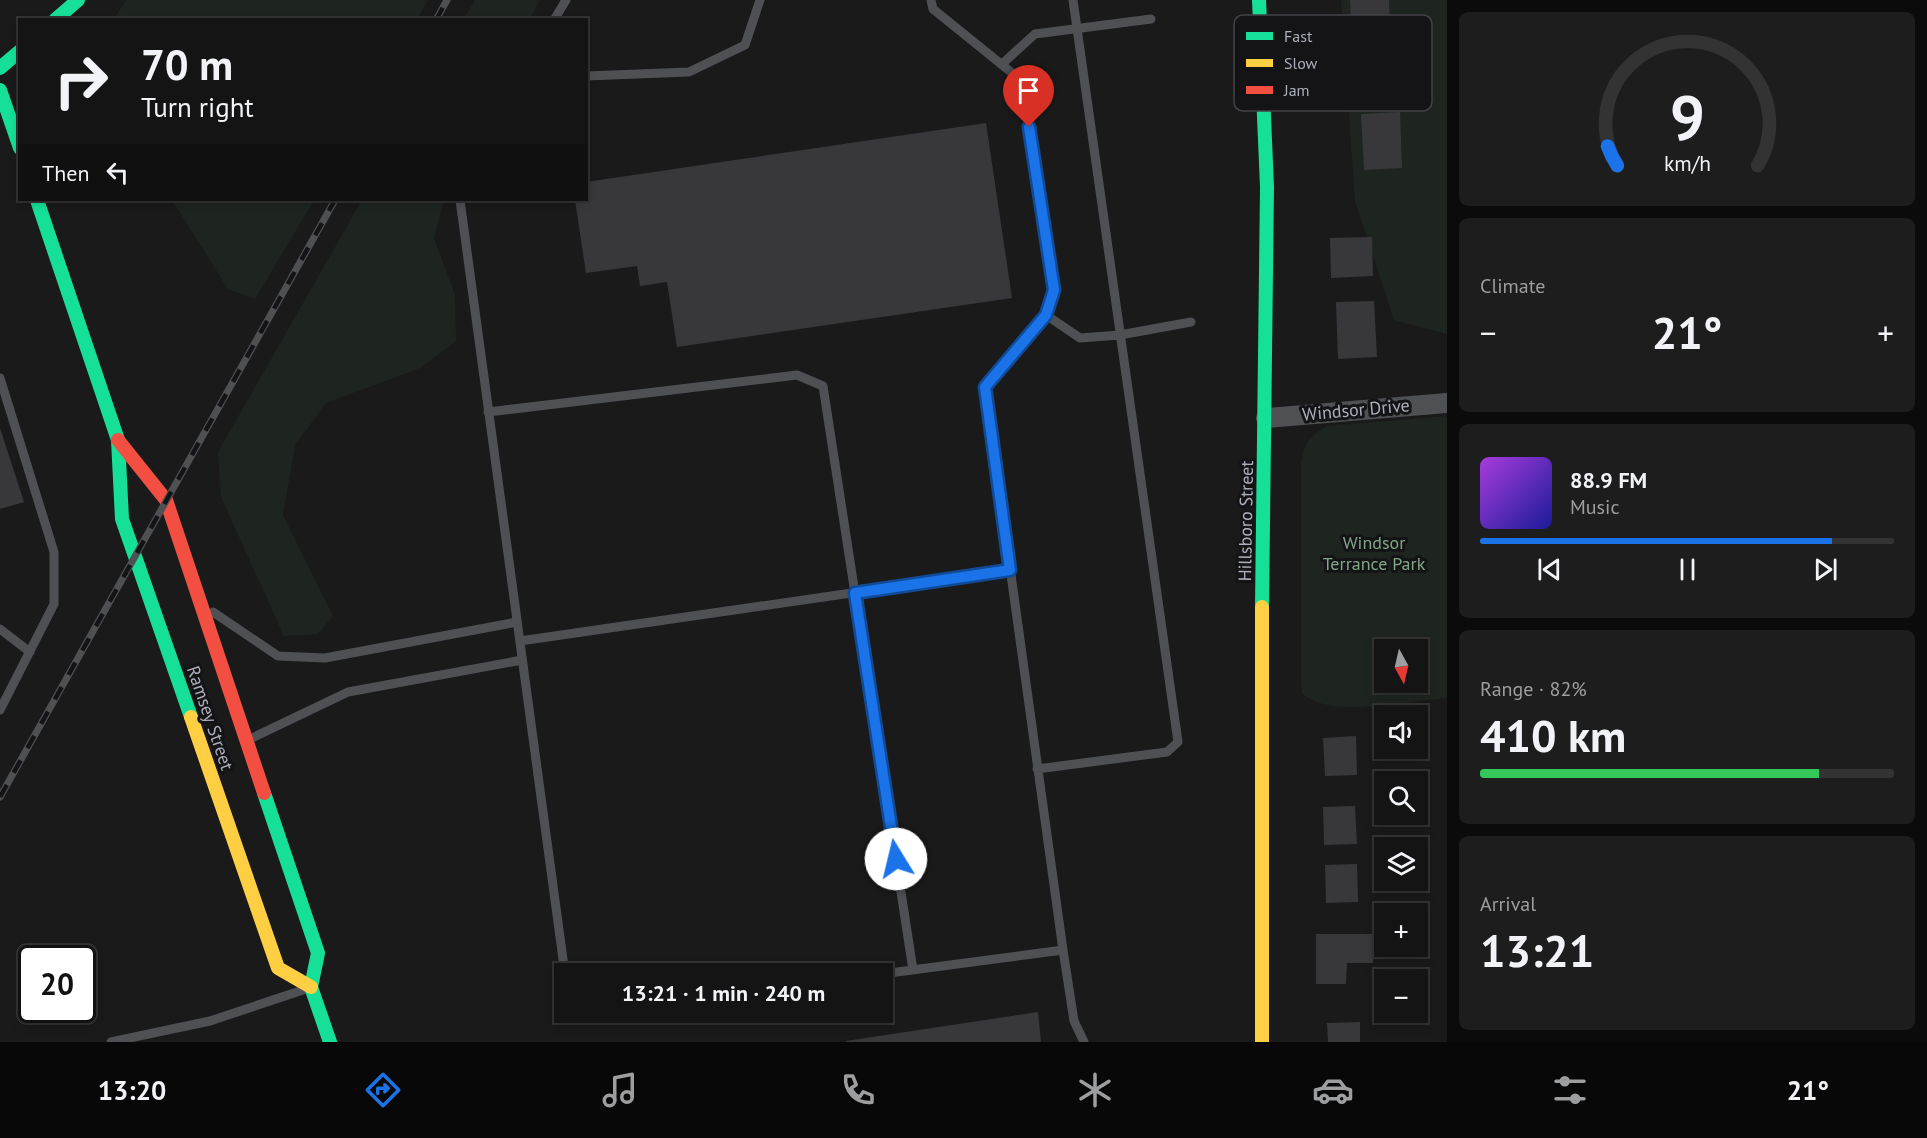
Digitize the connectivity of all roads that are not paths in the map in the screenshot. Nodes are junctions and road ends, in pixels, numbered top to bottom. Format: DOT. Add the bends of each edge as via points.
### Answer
graph roads {
  1 [pos="78,0"];
  2 [pos="566,0"];
  3 [pos="760,0"];
  4 [pos="932,0"];
  5 [pos="1073,0"];
  6 [pos="1259,0"];
  7 [pos="1260,15"];
  8 [pos="58,18"];
  9 [pos="556,18"];
  10 [pos="1151,19"];
  11 [pos="1076,27"];
  12 [pos="18,53"];
  13 [pos="1002,64"];
  14 [pos="0,68"];
  15 [pos="588,76"];
  16 [pos="0,90"];
  17 [pos="1264,111"];
  18 [pos="18,142"];
  19 [pos="37,201"];
  20 [pos="460,201"];
  21 [pos="1046,315"];
  22 [pos="1191,322"];
  23 [pos="1120,335"];
  24 [pos="0,378"];
  25 [pos="1447,403"];
  26 [pos="488,412"];
  27 [pos="1266,418"];
  28 [pos="118,440"];
  29 [pos="1010,570"];
  30 [pos="855,593"];
  31 [pos="200,603"];
  32 [pos="517,622"];
  33 [pos="0,628"];
  34 [pos="520,641"];
  35 [pos="30,652"];
  36 [pos="522,660"];
  37 [pos="0,710"];
  38 [pos="246,741"];
  39 [pos="1038,769"];
  40 [pos="1063,950"];
  41 [pos="563,963"];
  42 [pos="913,970"];
  43 [pos="893,973"];
  44 [pos="311,987"];
  45 [pos="111,1042"];
  46 [pos="330,1042"];
  47 [pos="1084,1042"];
  48 [pos="1262,1042"];
  1 -- 8 [label="main road"];
  2 -- 9 [label="lane"];
  3 -- 15 [label="lane" via="745,45 689,72"];
  4 -- 13 [label="lane" via="933,9"];
  5 -- 11 [label="lane"];
  6 -- 7 [label="main road, Hillsboro Street"];
  10 -- 11 [label="lane"];
  11 -- 13 [label="lane" via="1035,33"];
  11 -- 23 [label="lane"];
  12 -- 14 [label="main road"];
  13 -- 21 [label="lane" via="1022,81 1054,290"];
  16 -- 18 [label="main road"];
  17 -- 27 [label="main road, Hillsboro Street"];
  19 -- 28 [label="main road, Ramsey Street"];
  20 -- 26 [label="lane"];
  21 -- 23 [label="lane" via="1080,338"];
  21 -- 29 [label="lane" via="985,387"];
  22 -- 23 [label="lane"];
  23 -- 39 [label="lane" via="1178,742 1167,752"];
  24 -- 35 [label="lane" via="54,552 54,604"];
  25 -- 27 [label="street, Windsor Drive"];
  26 -- 30 [label="lane" via="797,375 823,386"];
  26 -- 32 [label="lane"];
  27 -- 48 [label="main road, Hillsboro Street"];
  28 -- 31 [label="main road, Ramsey Street" via="166,500"];
  28 -- 44 [label="main road, Ramsey Street" via="122,519 238,856 278,968"];
  29 -- 30 [label="lane"];
  29 -- 39 [label="lane"];
  30 -- 34 [label="lane"];
  30 -- 42 [label="lane"];
  31 -- 32 [label="lane" via="279,656 324,658"];
  31 -- 38 [label="main road, Ramsey Street"];
  32 -- 34 [label="lane"];
  33 -- 35 [label="lane"];
  34 -- 36 [label="lane"];
  35 -- 37 [label="lane"];
  36 -- 38 [label="lane" via="348,692"];
  36 -- 41 [label="lane"];
  38 -- 44 [label="main road, Ramsey Street" via="318,953"];
  39 -- 40 [label="lane"];
  40 -- 42 [label="lane"];
  40 -- 47 [label="lane" via="1074,1021"];
  42 -- 43 [label="lane"];
  44 -- 45 [label="lane" via="210,1021"];
  44 -- 46 [label="main road"];
}
